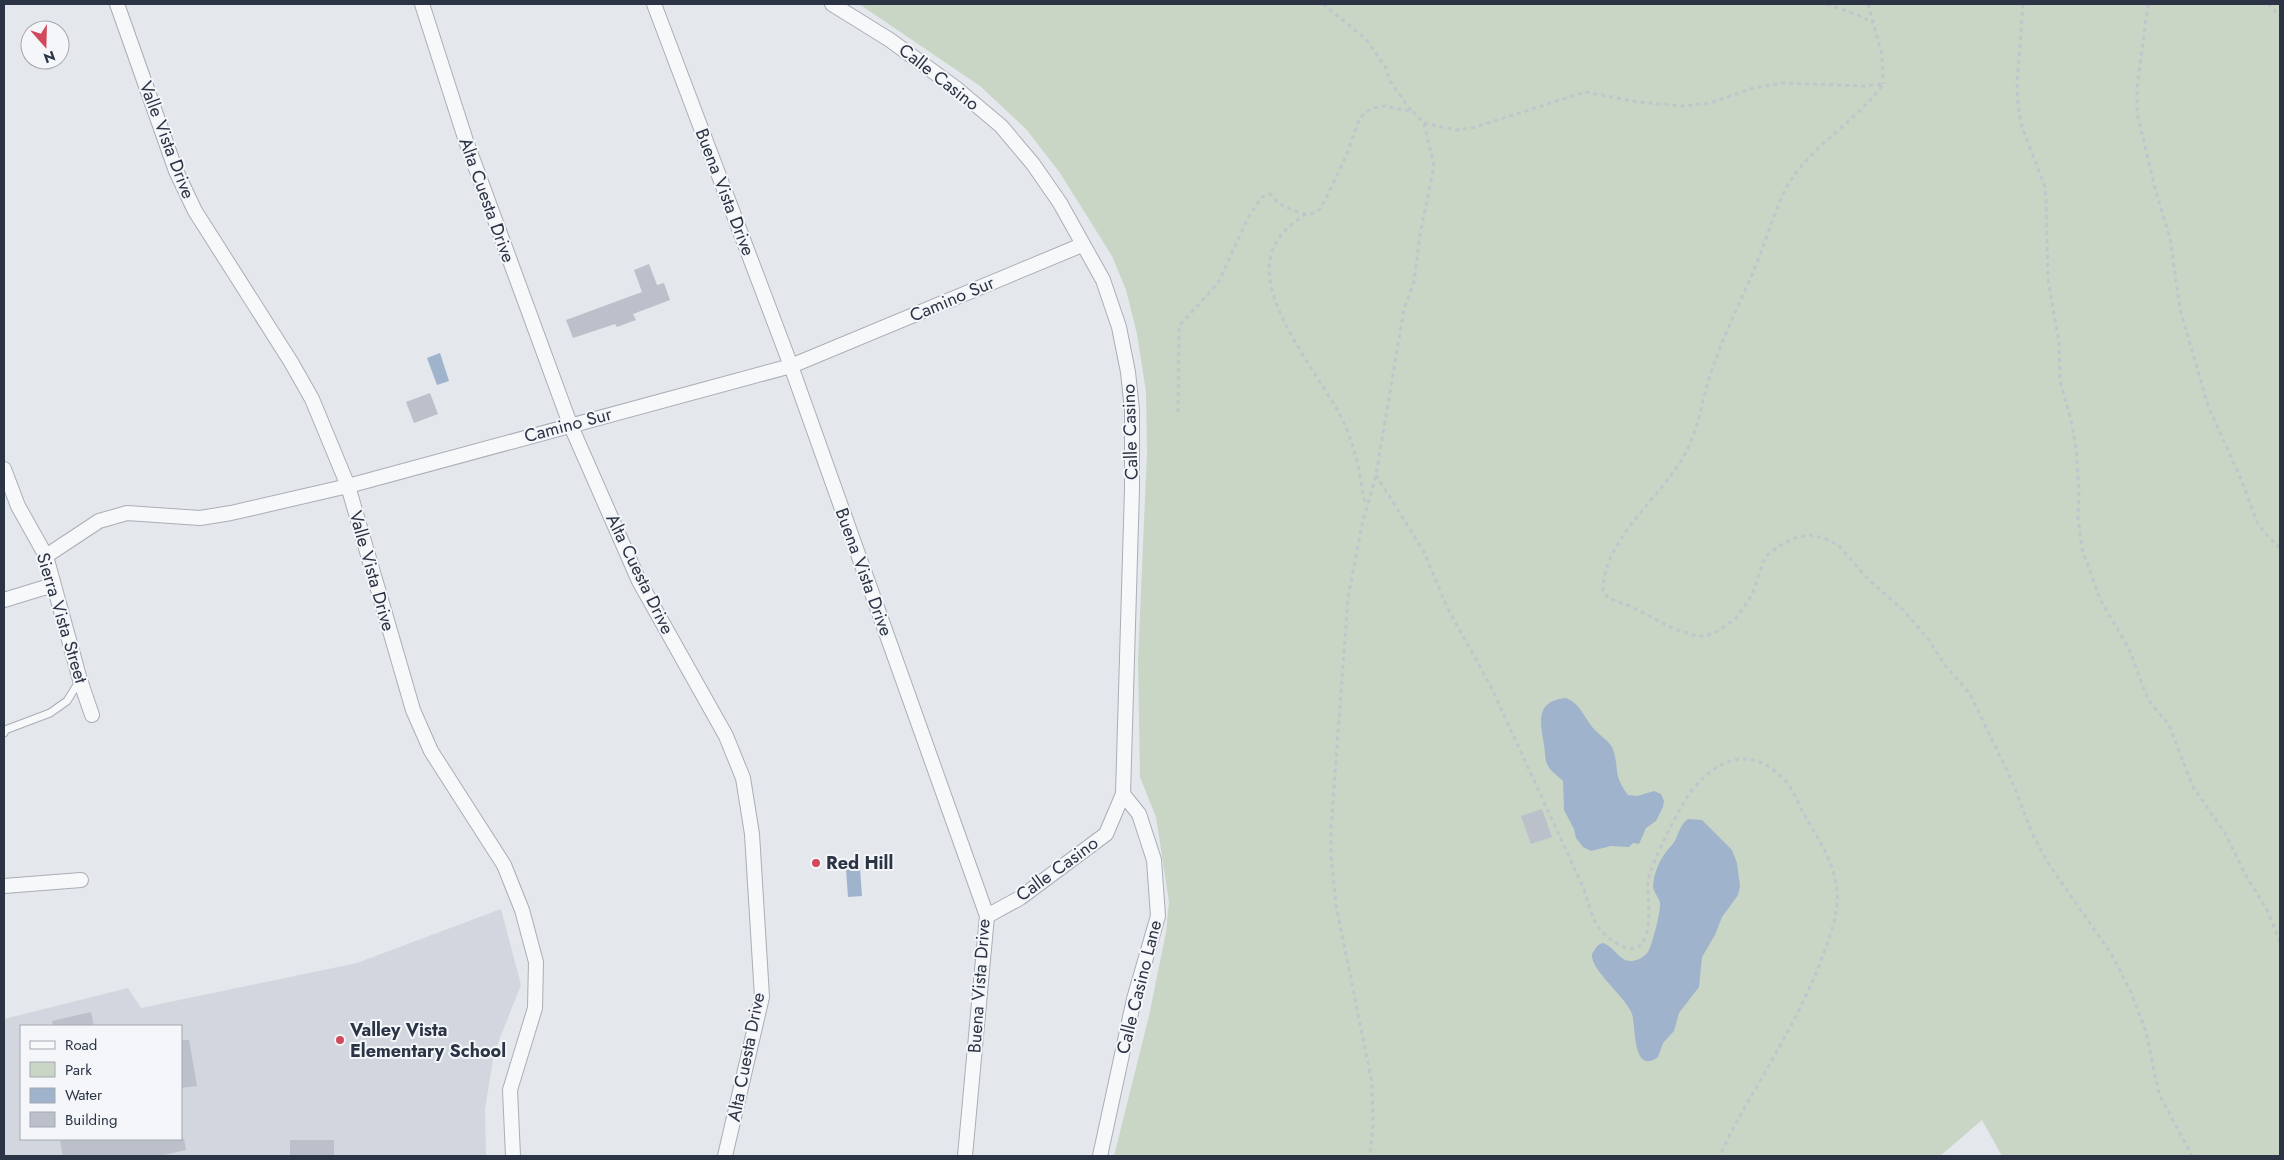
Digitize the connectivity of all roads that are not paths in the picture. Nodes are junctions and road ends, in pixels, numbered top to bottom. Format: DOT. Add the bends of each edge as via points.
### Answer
graph roads {
  1 [pos="117,4"];
  2 [pos="422,4"];
  3 [pos="654,4"];
  4 [pos="832,4"];
  5 [pos="1082,245"];
  6 [pos="791,366"];
  7 [pos="570,424"];
  8 [pos="4,469"];
  9 [pos="348,486"];
  10 [pos="46,556"];
  11 [pos="53,585"];
  12 [pos="4,600"];
  13 [pos="80,680"];
  14 [pos="92,715"];
  15 [pos="4,733"];
  16 [pos="1123,794"];
  17 [pos="82,880"];
  18 [pos="4,886"];
  19 [pos="987,916"];
  20 [pos="513,1156"];
  21 [pos="725,1156"];
  22 [pos="965,1156"];
  23 [pos="1100,1156"];
  1 -- 9 [label="street, Valle Vista Drive" via="176,171 195,211 312,399"];
  2 -- 7 [label="street, Alta Cuesta Drive" via="466,141"];
  3 -- 6 [label="street, Buena Vista Drive"];
  4 -- 5 [label="street, Calle Casino" via="890,40 1001,126 1060,203"];
  5 -- 6 [label="street, Camino Sur"];
  5 -- 16 [label="street, Calle Casino" via="1103,280 1119,328 1132,410"];
  6 -- 7 [label="street, Camino Sur"];
  6 -- 19 [label="street, Buena Vista Drive"];
  7 -- 9 [label="street, Camino Sur"];
  7 -- 21 [label="street, Alta Cuesta Drive" via="640,581 726,736 742,778 752,834 762,997"];
  8 -- 10 [label="street, Sierra Vista Street" via="18,506"];
  9 -- 10 [label="street, Camino Sur" via="200,518 127,513 99,521"];
  9 -- 20 [label="street, Valle Vista Drive" via="413,710 431,751 504,865 522,910 536,962 535,1008 510,1090"];
  10 -- 11 [label="street, Sierra Vista Street"];
  11 -- 12 [label="street"];
  11 -- 13 [label="street, Sierra Vista Street"];
  13 -- 14 [label="street, Sierra Vista Street"];
  13 -- 15 [label="lane" via="68,701 50,713"];
  16 -- 19 [label="street, Calle Casino" via="1106,834 1020,898"];
  16 -- 23 [label="street, Calle Casino Lane" via="1140,814 1154,860 1158,916 1134,999"];
  17 -- 18 [label="street"];
  19 -- 22 [label="street, Buena Vista Drive"];
}
